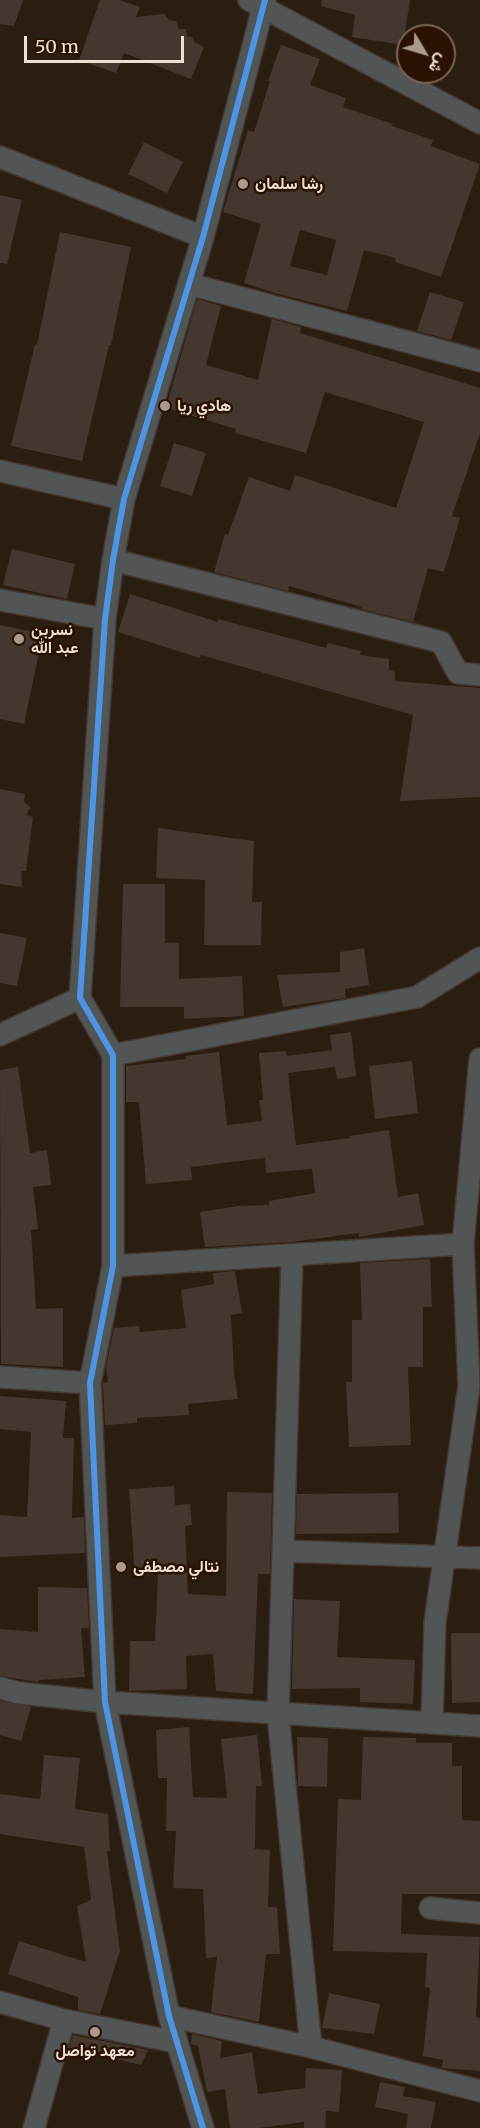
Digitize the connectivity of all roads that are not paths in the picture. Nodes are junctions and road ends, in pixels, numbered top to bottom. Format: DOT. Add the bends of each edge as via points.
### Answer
graph roads {
  1 [pos="259,3"];
  2 [pos="480,123"];
  3 [pos="0,158"];
  4 [pos="203,237"];
  5 [pos="189,284"];
  6 [pos="480,361"];
  7 [pos="0,471"];
  8 [pos="124,500"];
  9 [pos="113,560"];
  10 [pos="0,600"];
  11 [pos="105,619"];
  12 [pos="480,675"];
  13 [pos="480,958"];
  14 [pos="80,998"];
  15 [pos="0,1035"];
  16 [pos="113,1055"];
  17 [pos="480,1059"];
  18 [pos="469,1255"];
  19 [pos="292,1256"];
  20 [pos="113,1266"];
  21 [pos="0,1377"];
  22 [pos="90,1383"];
  23 [pos="475,1387"];
  24 [pos="283,1551"];
  25 [pos="444,1557"];
  26 [pos="480,1558"];
  27 [pos="0,1688"];
  28 [pos="105,1702"];
  29 [pos="278,1714"];
  30 [pos="432,1722"];
  31 [pos="480,1726"];
  32 [pos="430,1908"];
  33 [pos="480,1913"];
  34 [pos="0,2002"];
  35 [pos="169,2016"];
  36 [pos="64,2020"];
  37 [pos="176,2042"];
  38 [pos="311,2047"];
  39 [pos="480,2091"];
  40 [pos="34,2128"];
  41 [pos="203,2128"];
  1 -- 2 [label="street"];
  1 -- 4 [label="street"];
  3 -- 4 [label="street"];
  4 -- 5 [label="street"];
  5 -- 6 [label="street"];
  5 -- 8 [label="street"];
  7 -- 8 [label="street"];
  8 -- 9 [label="street"];
  9 -- 11 [label="street"];
  9 -- 12 [label="street" via="441,642 458,672"];
  10 -- 11 [label="street"];
  11 -- 14 [label="street"];
  13 -- 16 [label="street" via="417,997"];
  14 -- 15 [label="street"];
  14 -- 16 [label="street"];
  16 -- 20 [label="street"];
  17 -- 18 [label="street"];
  18 -- 19 [label="street"];
  18 -- 23 [label="street"];
  19 -- 20 [label="street"];
  19 -- 24 [label="street"];
  20 -- 22 [label="street"];
  21 -- 22 [label="street"];
  22 -- 28 [label="street"];
  23 -- 25 [label="street"];
  24 -- 25 [label="street"];
  24 -- 29 [label="street"];
  25 -- 26 [label="street"];
  25 -- 30 [label="street" via="435,1622"];
  27 -- 28 [label="street"];
  28 -- 29 [label="street"];
  28 -- 35 [label="street"];
  29 -- 30 [label="street"];
  29 -- 38 [label="street"];
  30 -- 31 [label="street"];
  32 -- 33 [label="street"];
  34 -- 36 [label="street"];
  35 -- 37 [label="street"];
  35 -- 38 [label="street"];
  36 -- 37 [label="street"];
  36 -- 40 [label="street"];
  37 -- 41 [label="street"];
  38 -- 39 [label="street"];
}
